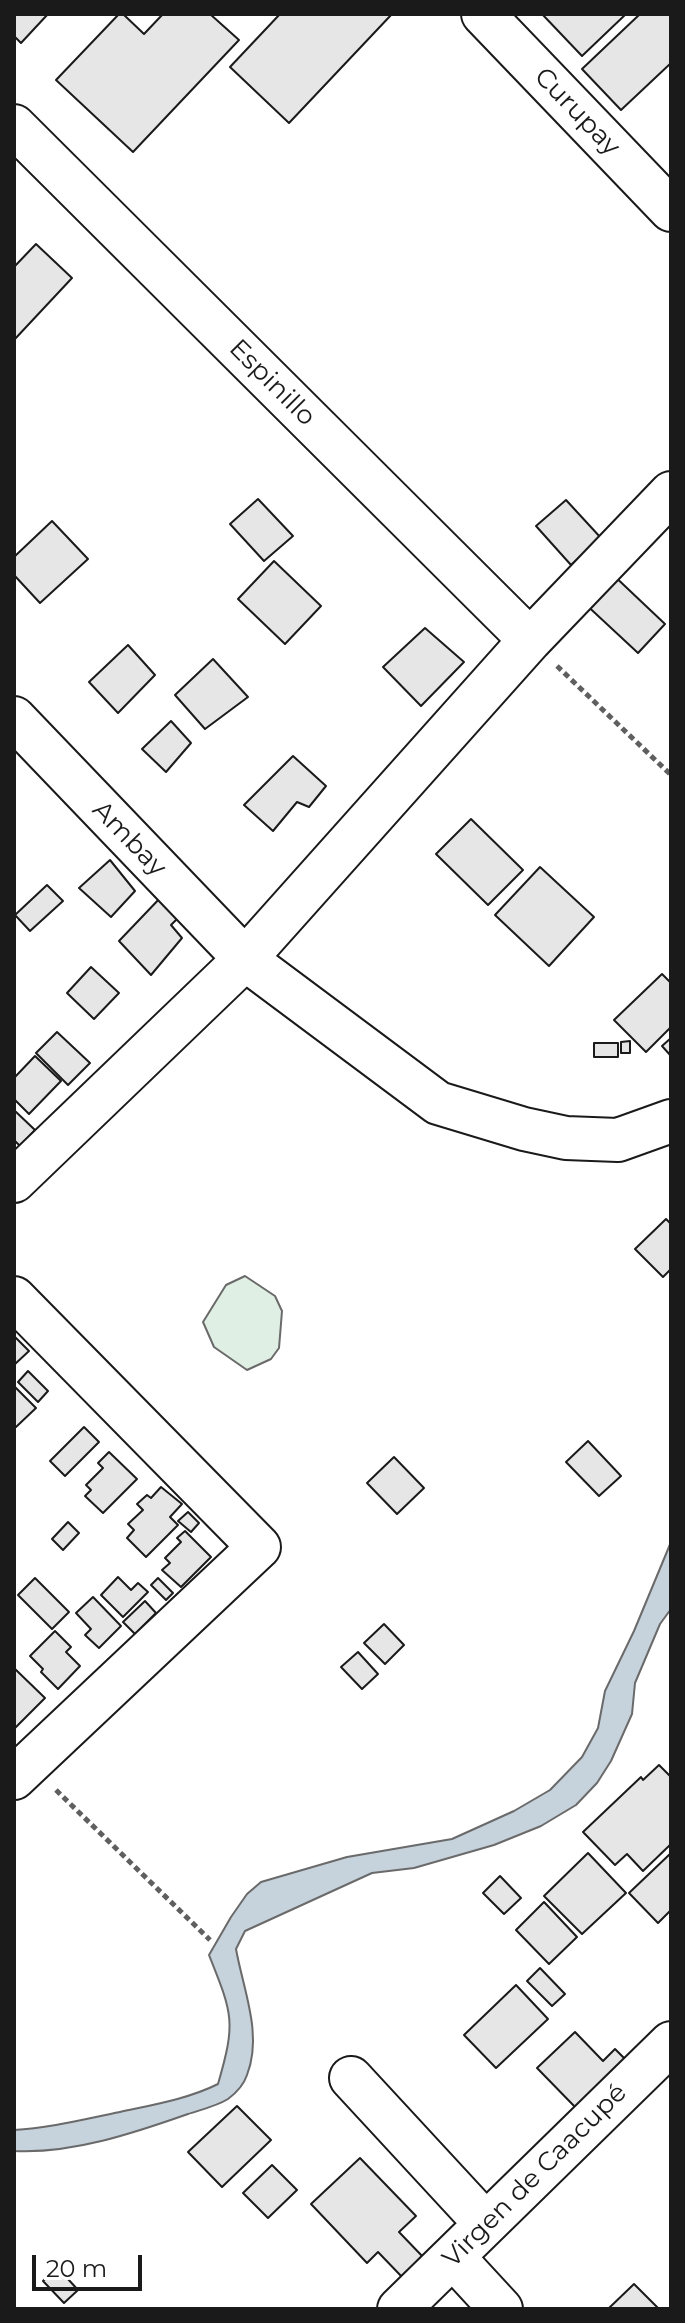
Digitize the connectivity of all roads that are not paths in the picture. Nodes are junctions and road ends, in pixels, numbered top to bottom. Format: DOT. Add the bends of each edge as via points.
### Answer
graph roads {
  1 [pos="483,14"];
  2 [pos="14,126"];
  3 [pos="671,210"];
  4 [pos="671,493"];
  5 [pos="530,640"];
  6 [pos="14,718"];
  7 [pos="245,959"];
  8 [pos="671,1121"];
  9 [pos="14,1181"];
  10 [pos="14,1298"];
  11 [pos="22,1771"];
  12 [pos="671,2043"];
  13 [pos="351,2078"];
  14 [pos="485,2223"];
  15 [pos="453,2257"];
  16 [pos="399,2309"];
  17 [pos="501,2309"];
  1 -- 3 [label="street, Curupay"];
  2 -- 5 [label="street, Espinillo"];
  4 -- 5 [label="street"];
  5 -- 7 [label="street"];
  6 -- 7 [label="street, Ambay"];
  7 -- 8 [label="street, Ambay" via="438,1103 566,1138 618,1140"];
  7 -- 9 [label="street"];
  10 -- 11 [label="street" via="259,1547"];
  12 -- 14 [label="street, Virgen de Caacupé"];
  13 -- 14 [label="street"];
  14 -- 15 [label="street, Virgen de Caacupé"];
  15 -- 16 [label="street, Virgen de Caacupé"];
  15 -- 17 [label="street"];
}
